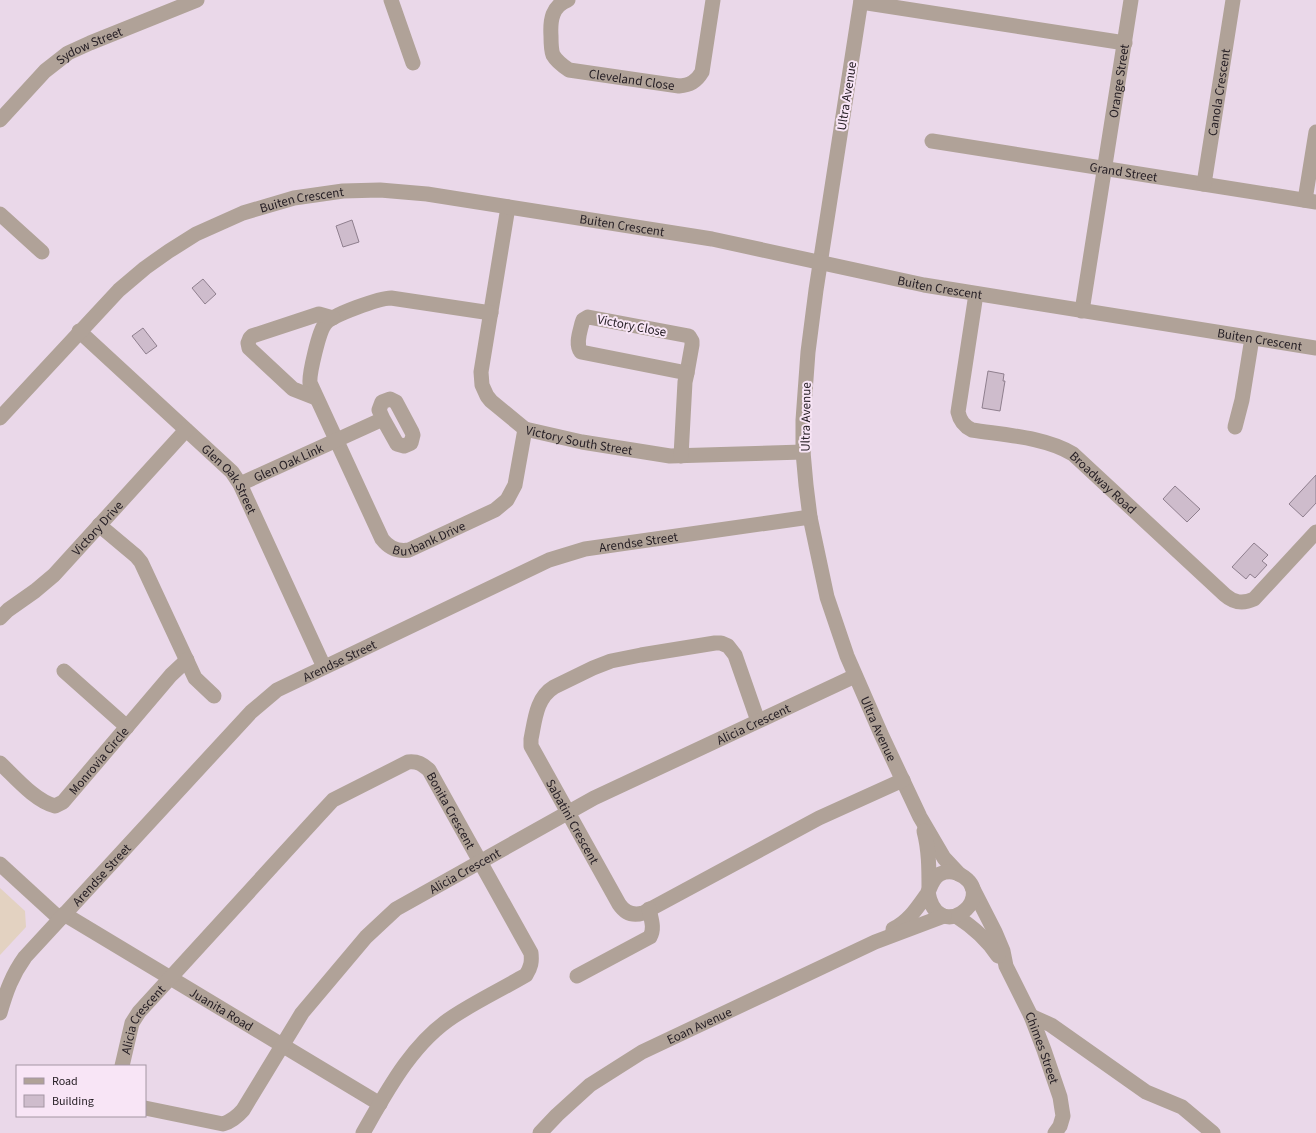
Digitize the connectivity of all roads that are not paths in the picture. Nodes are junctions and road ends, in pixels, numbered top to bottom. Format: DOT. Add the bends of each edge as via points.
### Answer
graph roads {
  1 [pos="197,0"];
  2 [pos="391,0"];
  3 [pos="568,0"];
  4 [pos="713,0"];
  5 [pos="1131,0"];
  6 [pos="1233,0"];
  7 [pos="861,1"];
  8 [pos="1125,42"];
  9 [pos="413,63"];
  10 [pos="0,120"];
  11 [pos="1316,132"];
  12 [pos="932,141"];
  13 [pos="1105,168"];
  14 [pos="1204,184"];
  15 [pos="1311,201"];
  16 [pos="508,207"];
  17 [pos="0,214"];
  18 [pos="42,252"];
  19 [pos="820,263"];
  20 [pos="976,294"];
  21 [pos="1082,310"];
  22 [pos="491,313"];
  23 [pos="333,318"];
  24 [pos="80,331"];
  25 [pos="1252,338"];
  26 [pos="1316,348"];
  27 [pos="687,373"];
  28 [pos="316,398"];
  29 [pos="0,418"];
  30 [pos="383,420"];
  31 [pos="1235,427"];
  32 [pos="525,429"];
  33 [pos="186,430"];
  34 [pos="336,441"];
  35 [pos="803,452"];
  36 [pos="681,456"];
  37 [pos="240,484"];
  38 [pos="810,517"];
  39 [pos="99,525"];
  40 [pos="1316,532"];
  41 [pos="0,618"];
  42 [pos="187,660"];
  43 [pos="324,667"];
  44 [pos="64,671"];
  45 [pos="855,676"];
  46 [pos="214,696"];
  47 [pos="758,721"];
  48 [pos="126,727"];
  49 [pos="0,763"];
  50 [pos="902,780"];
  51 [pos="567,812"];
  52 [pos="920,817"];
  53 [pos="480,862"];
  54 [pos="0,864"];
  55 [pos="959,874"];
  56 [pos="972,887"];
  57 [pos="928,890"];
  58 [pos="649,909"];
  59 [pos="950,916"];
  60 [pos="62,917"];
  61 [pos="875,942"];
  62 [pos="1006,966"];
  63 [pos="577,976"];
  64 [pos="170,978"];
  65 [pos="0,1013"];
  66 [pos="1030,1016"];
  67 [pos="282,1046"];
  68 [pos="122,1065"];
  69 [pos="380,1104"];
  70 [pos="146,1108"];
  71 [pos="362,1133"];
  72 [pos="540,1133"];
  73 [pos="1055,1133"];
  74 [pos="1213,1133"];
  1 -- 10 [label="street, Sydow Street" via="68,53 45,71"];
  2 -- 9 [label="street"];
  3 -- 4 [label="street, Cleveland Close" via="556,8 550,25 553,55 558,62 569,70 679,86 695,81 702,72"];
  5 -- 8 [label="street"];
  6 -- 14 [label="street, Canola Crescent"];
  7 -- 8 [label="street, Orange Street"];
  7 -- 19 [label="street, Ultra Avenue"];
  8 -- 13 [label="street, Orange Street"];
  11 -- 15 [label="street"];
  12 -- 13 [label="street, Grand Street"];
  13 -- 14 [label="street, Grand Street"];
  13 -- 21 [label="street, Orange Street"];
  14 -- 15 [label="street, Grand Street"];
  16 -- 19 [label="street, Buiten Crescent" via="712,239"];
  16 -- 22 [label="street, Victory South Street"];
  16 -- 24 [label="street, Buiten Crescent" via="427,194 380,190 343,191 287,200 243,213 196,234 169,251 119,290"];
  17 -- 18 [label="street"];
  19 -- 20 [label="street, Buiten Crescent"];
  19 -- 35 [label="street, Ultra Avenue" via="808,352"];
  20 -- 21 [label="street, Buiten Crescent"];
  20 -- 40 [label="street, Broadway Road" via="958,412 968,428 1044,442 1073,454 1234,601 1254,599"];
  21 -- 25 [label="street, Buiten Crescent"];
  22 -- 23 [label="street, Burbank Drive" via="386,298"];
  22 -- 32 [label="street, Victory South Street" via="481,372 482,385 491,401"];
  23 -- 28 [label="street, Burbank Drive" via="324,324 321,330 310,376"];
  23 -- 28 [label="street, Burbank Drive" via="319,314 252,336 248,343 249,348 293,389"];
  24 -- 29 [label="street, Buiten Crescent"];
  24 -- 33 [label="street, Glen Oak Street"];
  25 -- 26 [label="street, Buiten Crescent"];
  25 -- 31 [label="street"];
  27 -- 27 [label="street, Victory Close" via="582,352 578,343 583,320 591,317 689,336 692,345"];
  27 -- 36 [label="street, Victory Close" via="684,382"];
  28 -- 34 [label="street, Burbank Drive"];
  30 -- 34 [label="street"];
  32 -- 34 [label="street, Burbank Drive" via="515,485 507,500 495,510 404,551 389,547 382,539"];
  32 -- 36 [label="street, Victory South Street" via="582,442"];
  33 -- 37 [label="street, Glen Oak Street" via="232,472"];
  33 -- 39 [label="street, Victory Drive"];
  34 -- 37 [label="street, Glen Oak Link"];
  35 -- 36 [label="street, Victory South Street"];
  35 -- 38 [label="street, Ultra Avenue"];
  37 -- 43 [label="street, Glen Oak Street"];
  38 -- 43 [label="street, Arendse Street" via="564,554"];
  38 -- 45 [label="street, Ultra Avenue" via="827,597"];
  39 -- 41 [label="street, Victory Drive" via="54,575"];
  39 -- 42 [label="street" via="141,562"];
  42 -- 46 [label="street" via="195,678"];
  42 -- 48 [label="street, Monrovia Circle"];
  43 -- 60 [label="street, Arendse Street" via="277,690 251,712"];
  44 -- 48 [label="street"];
  45 -- 47 [label="street, Alicia Crescent"];
  45 -- 50 [label="street, Ultra Avenue"];
  47 -- 51 [label="street, Alicia Crescent"];
  47 -- 51 [label="street, Sabatini Crescent" via="735,655 722,643 626,657 593,668 545,694 539,704 531,739 531,746"];
  48 -- 49 [label="street, Monrovia Circle" via="63,802 55,806 46,804"];
  50 -- 52 [label="street, Ultra Avenue"];
  50 -- 58 [label="street, Sabatini Crescent" via="819,818"];
  51 -- 53 [label="street, Alicia Crescent"];
  51 -- 58 [label="street, Sabatini Crescent" via="621,908 634,914"];
  52 -- 55 [label="street, Ultra Avenue" via="944,858"];
  52 -- 57 [label="street, Ultra Avenue" via="927,842"];
  53 -- 64 [label="street, Bonita Crescent" via="429,770 422,763 408,762 333,800"];
  53 -- 67 [label="street, Alicia Crescent" via="396,909 380,923 302,1013"];
  53 -- 69 [label="street, Bonita Crescent" via="531,953 530,968 526,975 453,1016 437,1030 403,1068"];
  54 -- 60 [label="street, Juanita Road"];
  55 -- 56 [label="street" via="967,879"];
  55 -- 57 [label="street" via="940,874"];
  56 -- 59 [label="street" via="970,905 964,912"];
  56 -- 62 [label="street, Chimes Street" via="995,932"];
  57 -- 59 [label="street" via="930,903 935,911"];
  57 -- 61 [label="street, Eoan Avenue" via="911,916"];
  58 -- 63 [label="street" via="653,927 650,937"];
  59 -- 61 [label="street, Eoan Avenue"];
  59 -- 62 [label="street, Chimes Street" via="967,923 985,938"];
  60 -- 64 [label="street, Juanita Road"];
  60 -- 65 [label="street, Arendse Street" via="15,971"];
  61 -- 72 [label="street, Eoan Avenue" via="642,1052 590,1085"];
  62 -- 66 [label="street, Chimes Street"];
  64 -- 67 [label="street, Juanita Road"];
  64 -- 68 [label="street, Alicia Crescent" via="132,1023"];
  66 -- 73 [label="street, Chimes Street" via="1060,1098 1062,1116"];
  66 -- 74 [label="street" via="1051,1025 1146,1092 1182,1107"];
  67 -- 69 [label="street, Juanita Road"];
  67 -- 70 [label="street, Alicia Crescent" via="243,1110 230,1121 223,1124"];
  69 -- 71 [label="street, Bonita Crescent"];
}
